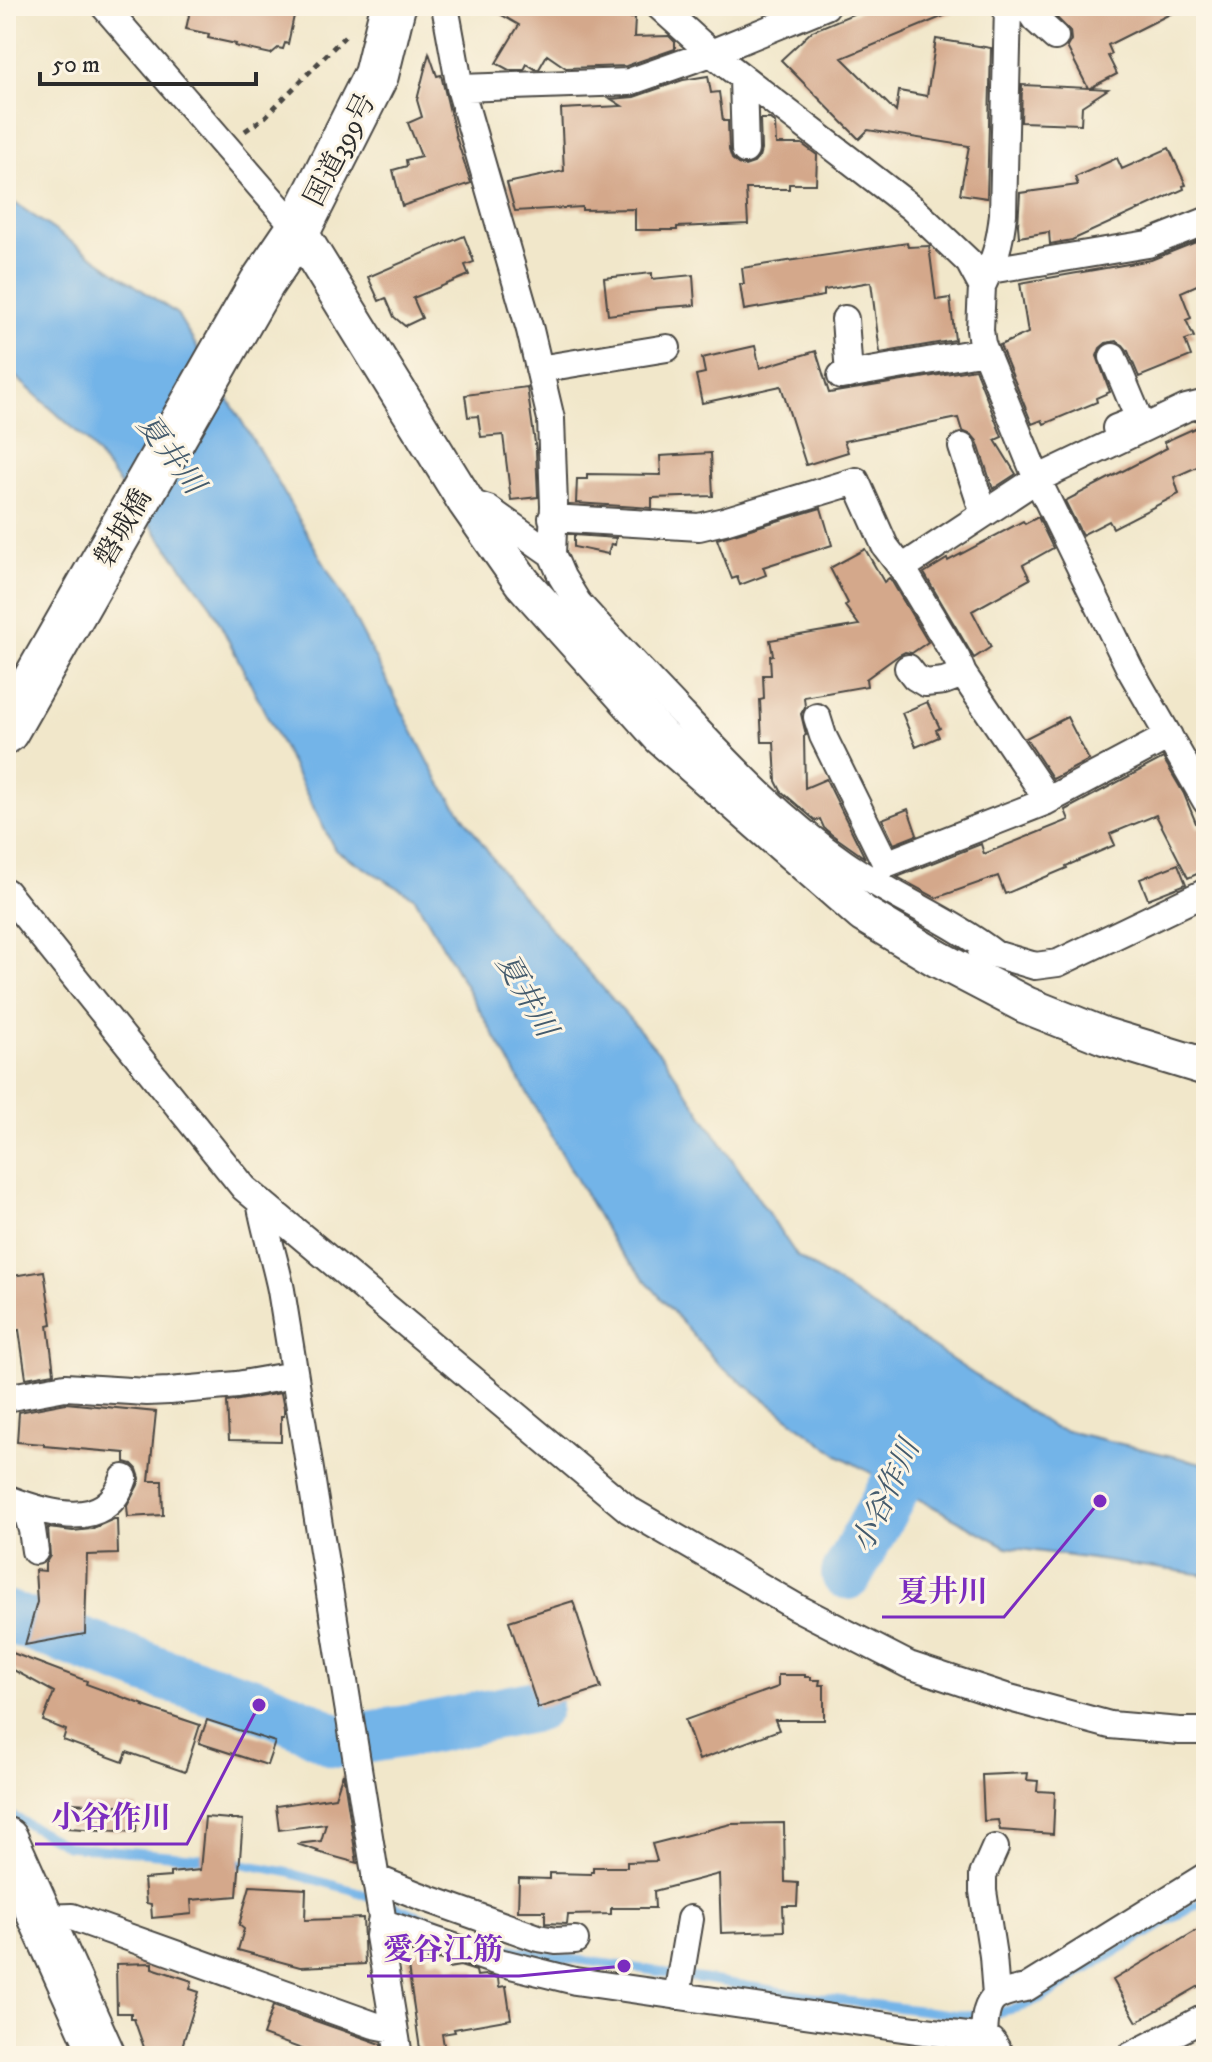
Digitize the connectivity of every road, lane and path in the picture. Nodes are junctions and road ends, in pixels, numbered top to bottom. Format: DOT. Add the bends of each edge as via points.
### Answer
graph roads {
  1 [pos="104,6"];
  2 [pos="445,6"];
  3 [pos="659,6"];
  4 [pos="826,6"];
  5 [pos="1008,6"];
  6 [pos="1026,6"];
  7 [pos="375,15"];
  8 [pos="1055,37"];
  9 [pos="711,53"];
  10 [pos="743,78"];
  11 [pos="460,88"];
  12 [pos="225,146"];
  13 [pos="745,150"];
  14 [pos="1206,221"];
  15 [pos="298,230"];
  16 [pos="986,278"];
  17 [pos="262,283"];
  18 [pos="845,319"];
  19 [pos="667,348"];
  20 [pos="985,351"];
  21 [pos="1113,357"];
  22 [pos="539,369"];
  23 [pos="1206,403"];
  24 [pos="962,447"];
  25 [pos="1033,471"];
  26 [pos="466,502"];
  27 [pos="984,514"];
  28 [pos="552,518"];
  29 [pos="552,554"];
  30 [pos="902,568"];
  31 [pos="908,668"];
  32 [pos="963,674"];
  33 [pos="817,717"];
  34 [pos="6,731"];
  35 [pos="1169,736"];
  36 [pos="1048,800"];
  37 [pos="1206,801"];
  38 [pos="6,892"];
  39 [pos="1206,892"];
  40 [pos="863,914"];
  41 [pos="996,955"];
  42 [pos="1206,1067"];
  43 [pos="260,1201"];
  44 [pos="294,1375"];
  45 [pos="6,1398"];
  46 [pos="124,1478"];
  47 [pos="16,1502"];
  48 [pos="35,1551"];
  49 [pos="1206,1731"];
  50 [pos="6,1840"];
  51 [pos="995,1848"];
  52 [pos="1206,1876"];
  53 [pos="375,1878"];
  54 [pos="41,1918"];
  55 [pos="381,1919"];
  56 [pos="690,1919"];
  57 [pos="575,1940"];
  58 [pos="677,1996"];
  59 [pos="996,1996"];
  60 [pos="1206,2017"];
  61 [pos="394,2029"];
  62 [pos="992,2047"];
  63 [pos="103,2056"];
  64 [pos="399,2056"];
  65 [pos="1130,2056"];
  1 -- 12 [label="street"];
  2 -- 11 [label="street"];
  3 -- 9 [label="street"];
  4 -- 9 [label="street"];
  5 -- 16 [label="street" via="1003,214 1000,241"];
  6 -- 8 [label="street"];
  7 -- 12 [label="path" via="265,117"];
  7 -- 15 [label="highway, 国道399号" via="376,75"];
  9 -- 10 [label="street"];
  9 -- 11 [label="street" via="629,82"];
  10 -- 13 [label="street"];
  10 -- 16 [label="street" via="912,208"];
  11 -- 22 [label="street"];
  12 -- 15 [label="street"];
  14 -- 16 [label="street" via="1148,244"];
  15 -- 17 [label="highway, 国道399号"];
  15 -- 26 [label="street"];
  16 -- 20 [label="street" via="980,330"];
  17 -- 34 [label="highway, 磐城橋"];
  18 -- 20 [label="street" via="845,376"];
  19 -- 22 [label="street"];
  20 -- 25 [label="street"];
  21 -- 25 [label="street" via="1139,419"];
  22 -- 28 [label="street" via="551,419"];
  23 -- 25 [label="street"];
  24 -- 27 [label="street"];
  25 -- 27 [label="street"];
  25 -- 35 [label="street" via="1130,669"];
  26 -- 29 [label="street" via="488,509"];
  26 -- 40 [label="street" via="522,582 661,737"];
  27 -- 30 [label="street"];
  28 -- 29 [label="street"];
  28 -- 30 [label="street" via="699,527 856,481 885,546"];
  29 -- 41 [label="street" via="578,603 771,805 843,862"];
  30 -- 32 [label="street"];
  31 -- 32 [label="street" via="925,683"];
  32 -- 36 [label="street"];
  33 -- 36 [label="street" via="886,864"];
  35 -- 36 [label="street"];
  35 -- 37 [label="street"];
  38 -- 43 [label="street" via="244,1188"];
  39 -- 41 [label="street" via="1058,963 1035,966"];
  40 -- 41 [label="street"];
  40 -- 42 [label="street" via="1026,1005"];
  43 -- 44 [label="street"];
  43 -- 49 [label="street" via="629,1510 796,1607 909,1665 1006,1697 1110,1725"];
  44 -- 45 [label="street" via="169,1391 54,1387"];
  44 -- 53 [label="street"];
  46 -- 47 [label="street" via="110,1503 87,1515 52,1513"];
  47 -- 48 [label="street" via="32,1530"];
  50 -- 54 [label="highway"];
  51 -- 59 [label="street" via="983,1875 983,1891"];
  52 -- 59 [label="street" via="1026,1988"];
  53 -- 55 [label="street"];
  53 -- 57 [label="street" via="538,1938"];
  54 -- 61 [label="street" via="72,1917"];
  54 -- 63 [label="highway"];
  55 -- 58 [label="street" via="524,1969"];
  55 -- 61 [label="street"];
  56 -- 58 [label="street"];
  58 -- 62 [label="street" via="916,2030"];
  59 -- 62 [label="street" via="986,2009"];
  60 -- 65 [label="street"];
  61 -- 64 [label="street"];
}
